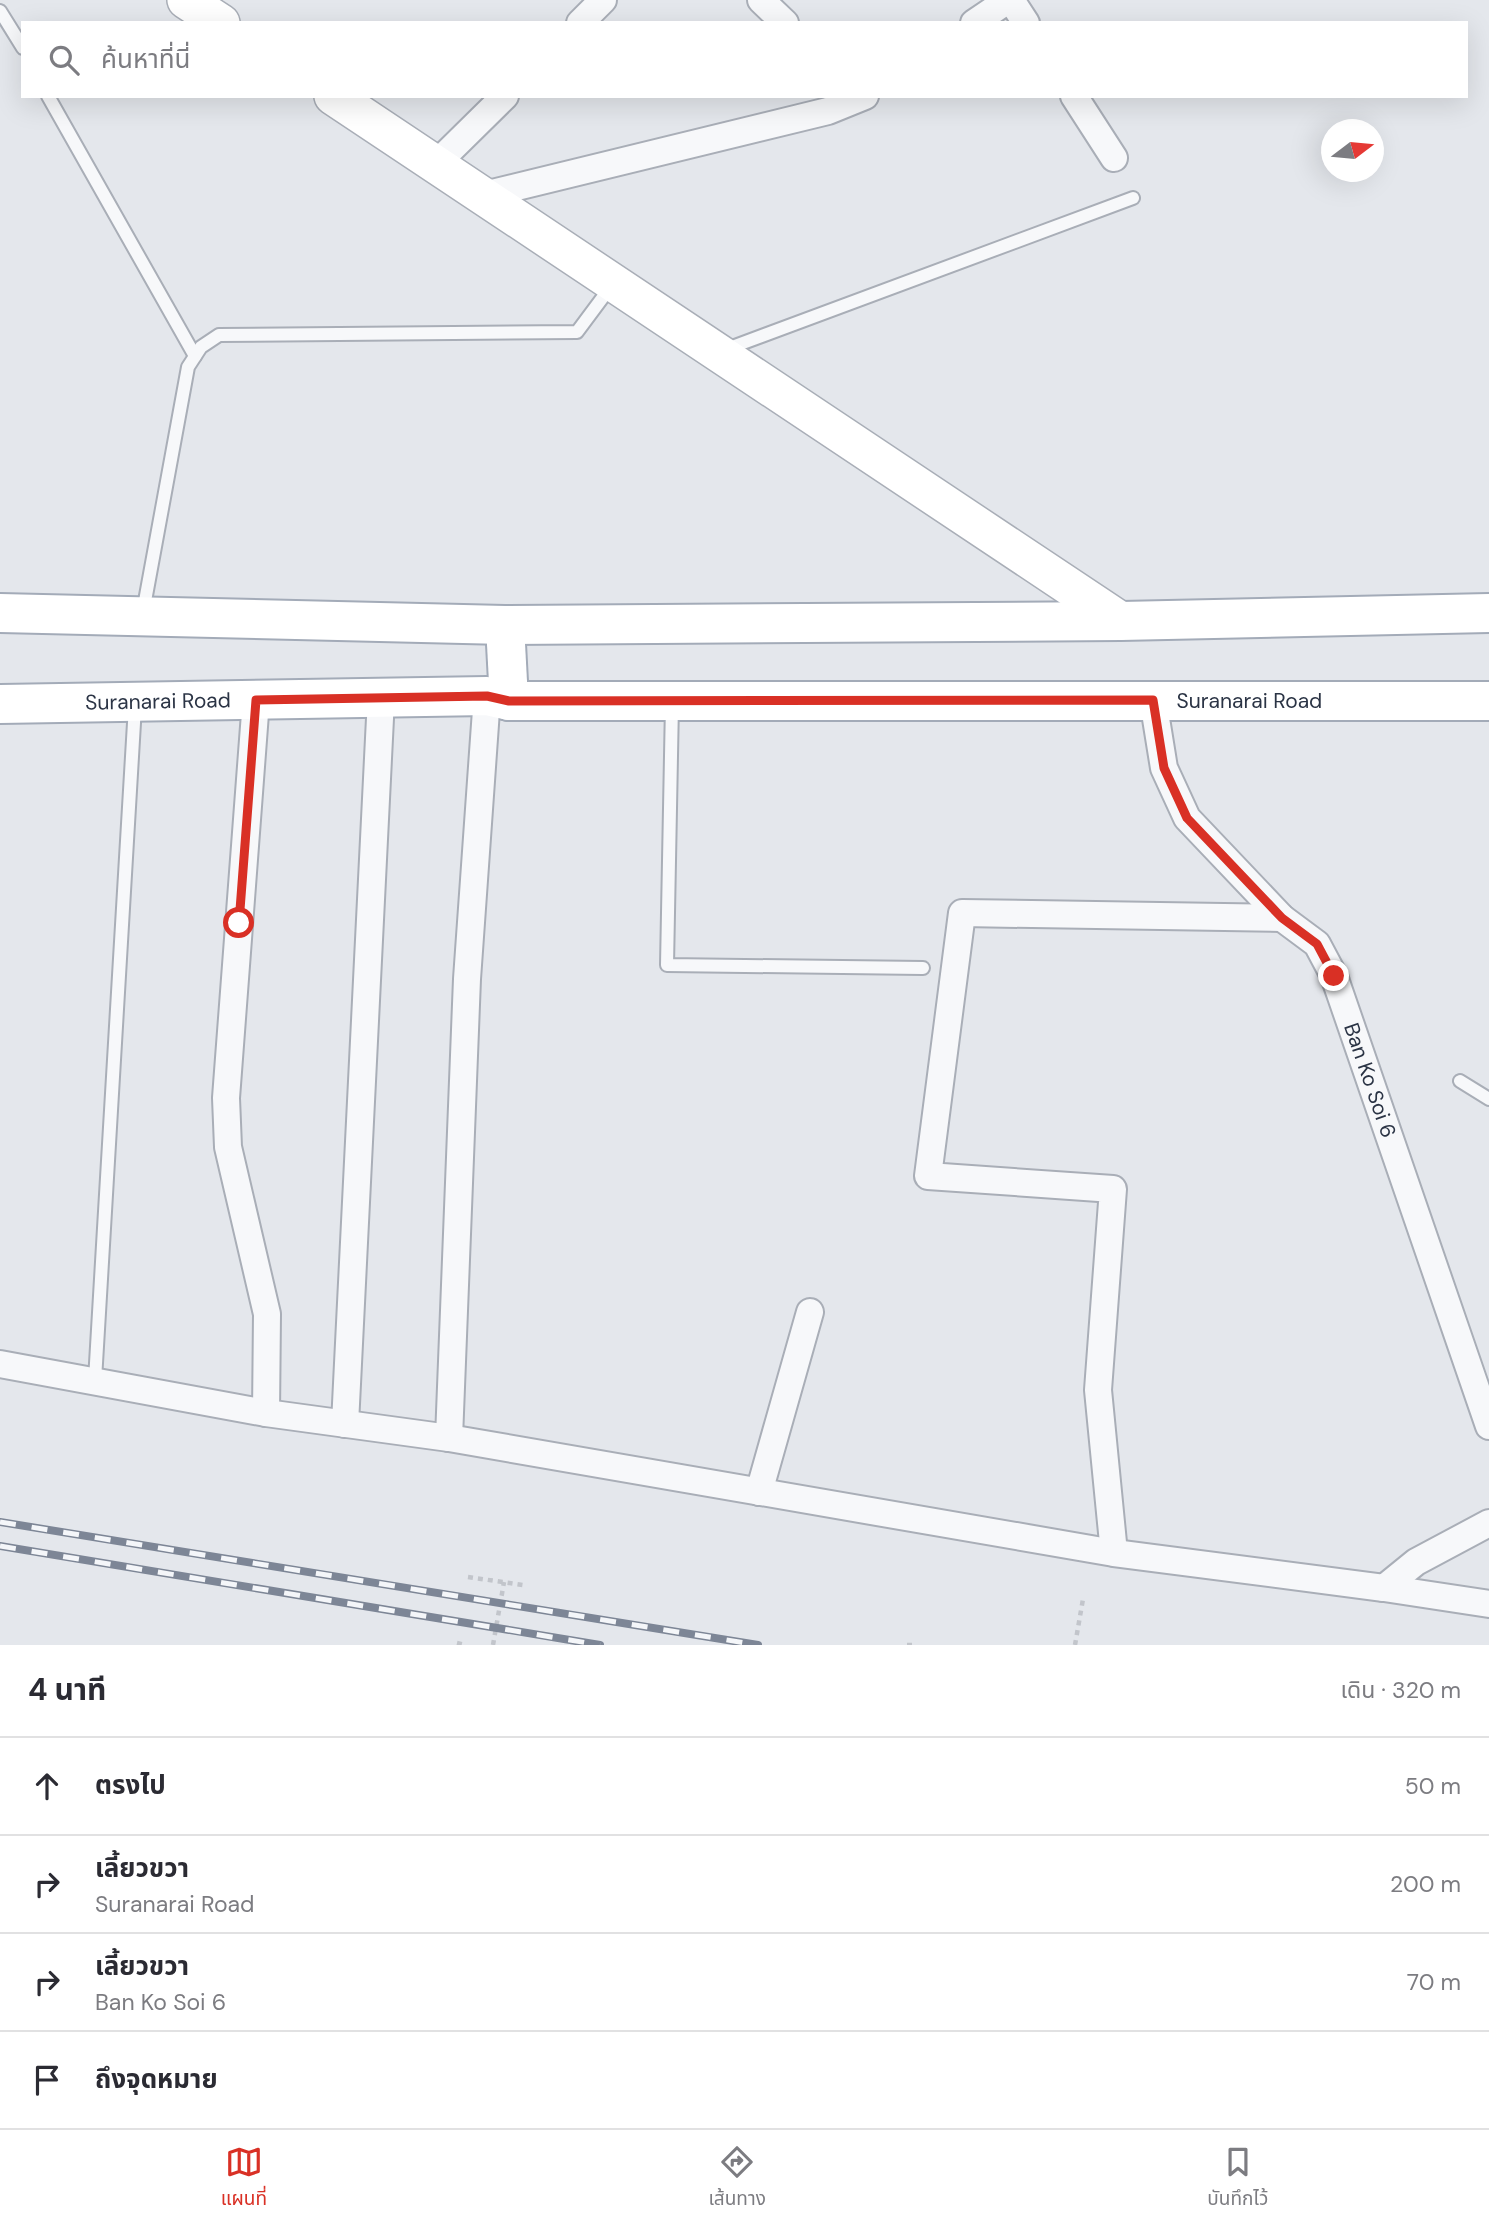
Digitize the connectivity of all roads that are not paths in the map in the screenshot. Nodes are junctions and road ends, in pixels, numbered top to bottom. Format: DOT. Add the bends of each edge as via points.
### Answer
graph roads {
  1 [pos="603,0"];
  2 [pos="761,0"];
  3 [pos="1009,0"];
  4 [pos="0,11"];
  5 [pos="582,21"];
  6 [pos="783,21"];
  7 [pos="977,21"];
  8 [pos="1025,21"];
  9 [pos="21,45"];
  10 [pos="49,98"];
  11 [pos="336,98"];
  12 [pos="503,98"];
  13 [pos="861,98"];
  14 [pos="1075,98"];
  15 [pos="1114,158"];
  16 [pos="436,164"];
  17 [pos="484,195"];
  18 [pos="1133,198"];
  19 [pos="615,282"];
  20 [pos="720,351"];
  21 [pos="195,356"];
  22 [pos="0,613"];
  23 [pos="1489,613"];
  24 [pos="143,616"];
  25 [pos="1121,621"];
  26 [pos="505,625"];
  27 [pos="382,698"];
  28 [pos="498,698"];
  29 [pos="256,700"];
  30 [pos="672,700"];
  31 [pos="1153,700"];
  32 [pos="1489,701"];
  33 [pos="135,702"];
  34 [pos="0,704"];
  35 [pos="1282,918"];
  36 [pos="923,968"];
  37 [pos="1460,1081"];
  38 [pos="1489,1099"];
  39 [pos="810,1312"];
  40 [pos="0,1364"];
  41 [pos="95,1380"];
  42 [pos="266,1413"];
  43 [pos="345,1424"];
  44 [pos="1489,1426"];
  45 [pos="449,1438"];
  46 [pos="759,1492"];
  47 [pos="1489,1524"];
  48 [pos="1114,1553"];
  49 [pos="1384,1588"];
  50 [pos="1489,1604"];
  1 -- 5 [label="street"];
  2 -- 6 [label="street"];
  3 -- 7 [label="street"];
  3 -- 8 [label="street"];
  4 -- 9 [label="lane"];
  10 -- 21 [label="lane"];
  11 -- 16 [label="street"];
  12 -- 16 [label="street"];
  13 -- 17 [label="street" via="828,111"];
  14 -- 15 [label="street"];
  16 -- 17 [label="street"];
  17 -- 19 [label="street"];
  18 -- 20 [label="lane"];
  19 -- 20 [label="street"];
  19 -- 21 [label="lane" via="576,332 219,335"];
  20 -- 25 [label="street"];
  21 -- 24 [label="lane" via="188,367"];
  22 -- 24 [label="main road"];
  23 -- 25 [label="main road"];
  24 -- 26 [label="main road"];
  25 -- 26 [label="main road"];
  26 -- 28 [label="main road"];
  27 -- 28 [label="main road, Suranarai Road"];
  27 -- 29 [label="main road, Suranarai Road"];
  27 -- 43 [label="street"];
  28 -- 30 [label="main road, Suranarai Road"];
  28 -- 45 [label="street" via="467,979"];
  29 -- 33 [label="main road, Suranarai Road"];
  29 -- 42 [label="street" via="226,1098 228,1147 267,1314"];
  30 -- 31 [label="main road, Suranarai Road"];
  30 -- 36 [label="lane" via="667,965"];
  31 -- 32 [label="main road, Suranarai Road"];
  31 -- 35 [label="street, Ban Ko Soi 6" via="1164,768 1187,818"];
  33 -- 34 [label="main road, Suranarai Road"];
  33 -- 41 [label="lane"];
  35 -- 44 [label="street, Ban Ko Soi 6" via="1317,944 1334,976"];
  35 -- 48 [label="street" via="962,913 928,1176 1113,1189 1098,1390"];
  37 -- 38 [label="lane"];
  39 -- 46 [label="street"];
  40 -- 41 [label="street"];
  41 -- 42 [label="street"];
  42 -- 43 [label="street"];
  43 -- 45 [label="street"];
  45 -- 46 [label="street"];
  46 -- 48 [label="street"];
  47 -- 49 [label="street" via="1416,1562"];
  48 -- 49 [label="street"];
  49 -- 50 [label="street"];
}
